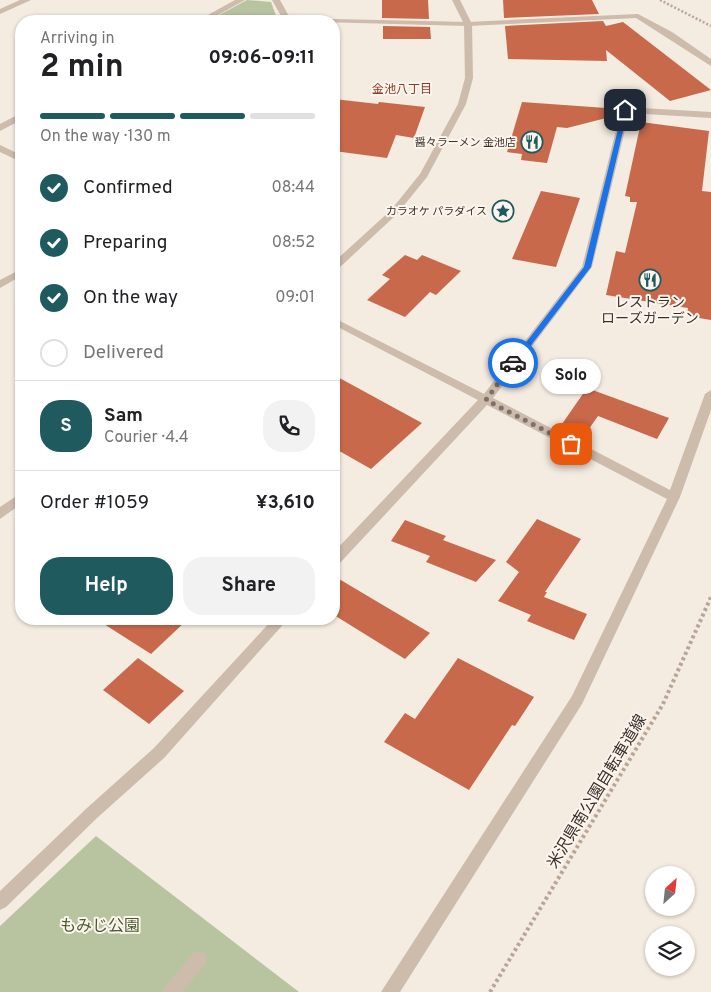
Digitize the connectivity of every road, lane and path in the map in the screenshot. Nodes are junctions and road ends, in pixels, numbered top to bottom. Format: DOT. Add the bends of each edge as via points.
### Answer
graph roads {
  1 [pos="27,0"];
  2 [pos="242,0"];
  3 [pos="276,0"];
  4 [pos="456,0"];
  5 [pos="660,0"];
  6 [pos="0,12"];
  7 [pos="213,15"];
  8 [pos="285,15"];
  9 [pos="340,21"];
  10 [pos="468,24"];
  11 [pos="711,26"];
  12 [pos="711,63"];
  13 [pos="711,115"];
  14 [pos="15,119"];
  15 [pos="0,128"];
  16 [pos="0,148"];
  17 [pos="15,156"];
  18 [pos="340,262"];
  19 [pos="15,276"];
  20 [pos="0,285"];
  21 [pos="340,324"];
  22 [pos="711,394"];
  23 [pos="486,400"];
  24 [pos="674,496"];
  25 [pos="15,503"];
  26 [pos="0,514"];
  27 [pos="340,554"];
  28 [pos="711,597"];
  29 [pos="276,625"];
  30 [pos="0,902"];
  31 [pos="199,959"];
  32 [pos="171,992"];
  33 [pos="390,992"];
  34 [pos="490,992"];
  1 -- 6 [label="street"];
  2 -- 7 [label="street"];
  3 -- 8 [label="street"];
  4 -- 10 [label="street"];
  5 -- 11 [label="path"];
  9 -- 10 [label="street"];
  10 -- 12 [label="street" via="638,16"];
  10 -- 18 [label="street" via="469,78 462,104 448,132 424,176 394,212"];
  13 -- 23 [label="street" via="625,110 587,267"];
  14 -- 15 [label="street"];
  16 -- 17 [label="street"];
  19 -- 20 [label="street"];
  21 -- 23 [label="street"];
  22 -- 24 [label="street"];
  23 -- 24 [label="street"];
  23 -- 27 [label="street"];
  24 -- 33 [label="street" via="577,700"];
  25 -- 26 [label="street"];
  28 -- 34 [label="path, 米沢県南公園自転車道線" via="663,704"];
  29 -- 30 [label="street" via="159,753"];
  31 -- 32 [label="street"];
}
